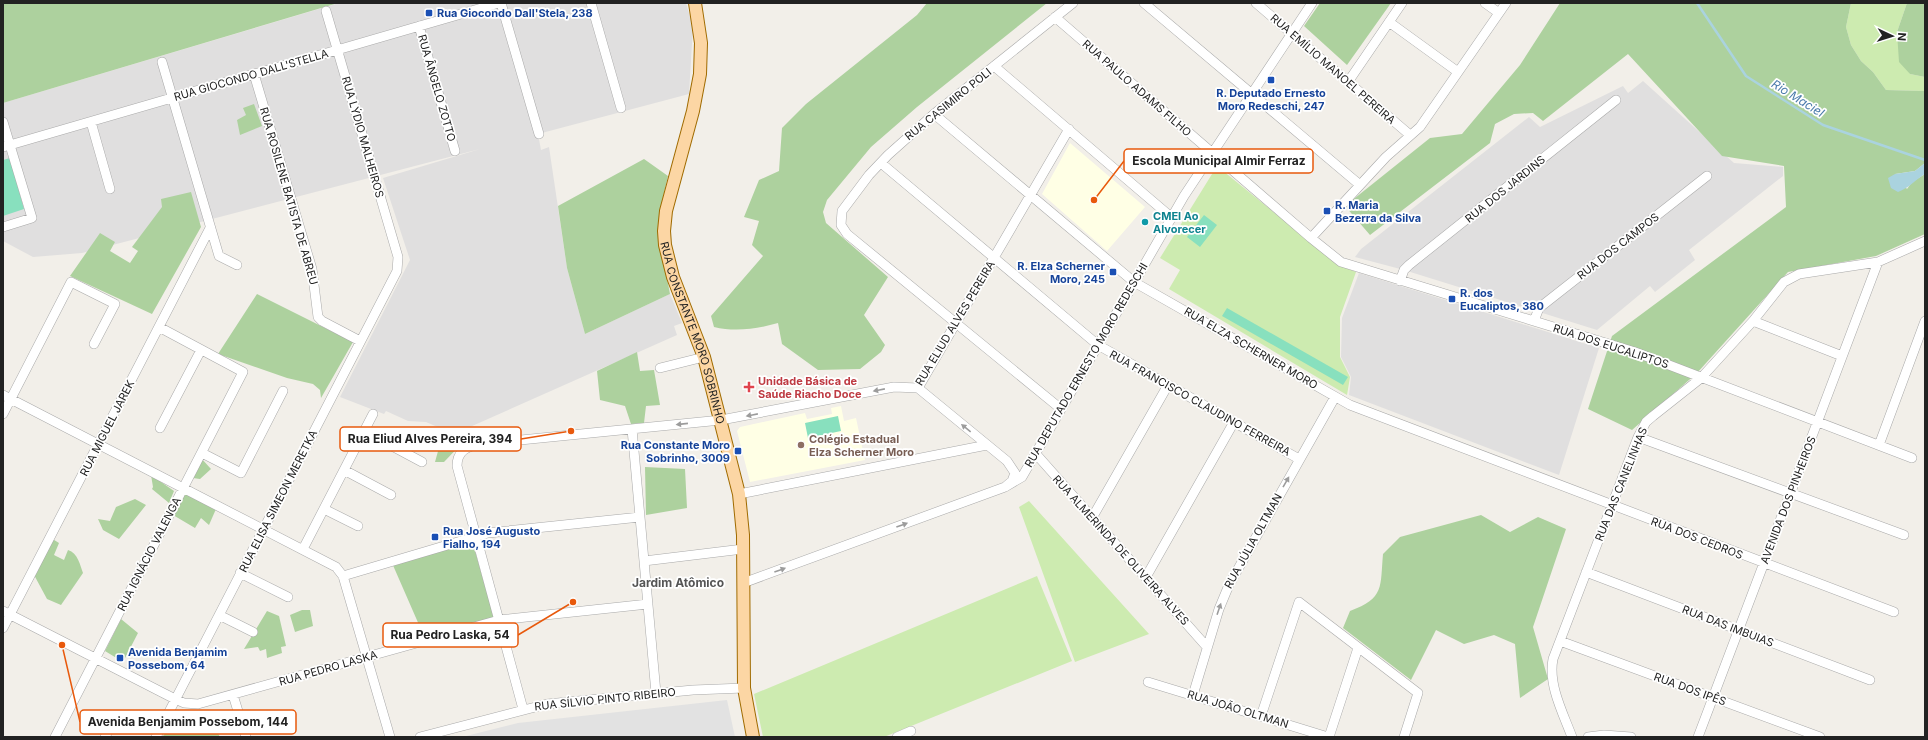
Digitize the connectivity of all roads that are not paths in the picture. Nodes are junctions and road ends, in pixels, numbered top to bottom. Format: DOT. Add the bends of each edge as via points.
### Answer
graph roads {
  1 [pos="500,3"];
  2 [pos="590,3"];
  3 [pos="1073,3"];
  4 [pos="1144,3"];
  5 [pos="1256,3"];
  6 [pos="1312,3"];
  7 [pos="1402,3"];
  8 [pos="1486,3"];
  9 [pos="1506,3"];
  10 [pos="698,4"];
  11 [pos="326,11"];
  12 [pos="1499,12"];
  13 [pos="1055,17"];
  14 [pos="1389,22"];
  15 [pos="419,26"];
  16 [pos="1292,34"];
  17 [pos="337,50"];
  18 [pos="162,62"];
  19 [pos="994,66"];
  20 [pos="1458,72"];
  21 [pos="254,74"];
  22 [pos="1348,82"];
  23 [pos="1252,93"];
  24 [pos="172,98"];
  25 [pos="1616,100"];
  26 [pos="621,108"];
  27 [pos="934,114"];
  28 [pos="3,122"];
  29 [pos="91,122"];
  30 [pos="1069,130"];
  31 [pos="539,134"];
  32 [pos="1410,135"];
  33 [pos="6,146"];
  34 [pos="455,150"];
  35 [pos="1212,153"];
  36 [pos="881,162"];
  37 [pos="1707,176"];
  38 [pos="1360,185"];
  39 [pos="110,189"];
  40 [pos="1030,195"];
  41 [pos="1171,217"];
  42 [pos="3,226"];
  43 [pos="210,228"];
  44 [pos="1310,238"];
  45 [pos="1925,241"];
  46 [pos="994,258"];
  47 [pos="1878,262"];
  48 [pos="398,264"];
  49 [pos="237,265"];
  50 [pos="1400,281"];
  51 [pos="1134,282"];
  52 [pos="1534,321"];
  53 [pos="1925,321"];
  54 [pos="1753,322"];
  55 [pos="956,323"];
  56 [pos="159,327"];
  57 [pos="360,341"];
  58 [pos="94,344"];
  59 [pos="1098,345"];
  60 [pos="201,350"];
  61 [pos="1842,356"];
  62 [pos="704,357"];
  63 [pos="660,368"];
  64 [pos="1701,378"];
  65 [pos="1168,385"];
  66 [pos="918,388"];
  67 [pos="283,391"];
  68 [pos="7,397"];
  69 [pos="1336,397"];
  70 [pos="1061,409"];
  71 [pos="3,414"];
  72 [pos="373,414"];
  73 [pos="721,420"];
  74 [pos="1234,422"];
  75 [pos="1817,422"];
  76 [pos="160,428"];
  77 [pos="632,429"];
  78 [pos="364,432"];
  79 [pos="1638,437"];
  80 [pos="98,444"];
  81 [pos="987,445"];
  82 [pos="1879,445"];
  83 [pos="202,453"];
  84 [pos="1036,454"];
  85 [pos="1912,458"];
  86 [pos="1299,459"];
  87 [pos="1007,461"];
  88 [pos="422,462"];
  89 [pos="344,470"];
  90 [pos="1005,487"];
  91 [pos="184,488"];
  92 [pos="1791,493"];
  93 [pos="739,494"];
  94 [pos="391,495"];
  95 [pos="1612,506"];
  96 [pos="324,509"];
  97 [pos="640,517"];
  98 [pos="1092,518"];
  99 [pos="358,526"];
  100 [pos="263,529"];
  101 [pos="1904,535"];
  102 [pos="476,536"];
  103 [pos="303,549"];
  104 [pos="743,549"];
  105 [pos="644,561"];
  106 [pos="1764,563"];
  107 [pos="1586,572"];
  108 [pos="240,573"];
  109 [pos="343,576"];
  110 [pos="1146,577"];
  111 [pos="743,583"];
  112 [pos="288,597"];
  113 [pos="648,604"];
  114 [pos="1894,612"];
  115 [pos="6,613"];
  116 [pos="219,615"];
  117 [pos="499,620"];
  118 [pos="3,628"];
  119 [pos="1739,630"];
  120 [pos="253,632"];
  121 [pos="1560,641"];
  122 [pos="1207,647"];
  123 [pos="1358,648"];
  124 [pos="367,657"];
  125 [pos="96,658"];
  126 [pos="1870,680"];
  127 [pos="1148,682"];
  128 [pos="744,688"];
  129 [pos="656,693"];
  130 [pos="233,695"];
  131 [pos="1193,695"];
  132 [pos="1713,698"];
  133 [pos="175,699"];
  134 [pos="523,709"];
  135 [pos="1261,716"];
  136 [pos="114,720"];
  137 [pos="911,731"];
  138 [pos="55,737"];
  139 [pos="105,737"];
  140 [pos="156,737"];
  141 [pos="246,737"];
  142 [pos="390,737"];
  143 [pos="420,737"];
  144 [pos="753,737"];
  145 [pos="897,737"];
  146 [pos="1329,737"];
  147 [pos="1404,737"];
  148 [pos="1572,737"];
  149 [pos="1588,737"];
  150 [pos="1629,737"];
  151 [pos="1698,737"];
  152 [pos="1820,737"];
  1 -- 15 [label="street, RUA GIOCONDO DALL'STELLA"];
  1 -- 31 [label="street"];
  2 -- 26 [label="street"];
  3 -- 13 [label="street, RUA CASIMIRO POLI"];
  4 -- 23 [label="street"];
  5 -- 16 [label="street, RUA EMÍLIO MANOEL PEREIRA"];
  6 -- 16 [label="street, RUA DEPUTADO ERNESTO MORO REDESCHI"];
  7 -- 14 [label="street"];
  8 -- 12 [label="street"];
  9 -- 12 [label="street"];
  10 -- 62 [label="main road, RUA CONSTANTE MORO SOBRINHO" via="700,74 693,111 667,207 664,231 670,267"];
  11 -- 17 [label="street, RUA LÝDIO MALHEIROS"];
  12 -- 20 [label="street"];
  13 -- 19 [label="street, RUA CASIMIRO POLI"];
  13 -- 35 [label="street, RUA PAULO ADAMS FILHO"];
  14 -- 20 [label="street"];
  14 -- 22 [label="street"];
  15 -- 17 [label="street, RUA GIOCONDO DALL'STELLA"];
  15 -- 34 [label="street, RUA ÂNGELO ZOTTO"];
  16 -- 22 [label="street, RUA EMÍLIO MANOEL PEREIRA"];
  16 -- 23 [label="street, RUA DEPUTADO ERNESTO MORO REDESCHI"];
  17 -- 21 [label="street, RUA GIOCONDO DALL'STELLA"];
  17 -- 48 [label="street, RUA LÝDIO MALHEIROS"];
  18 -- 24 [label="street"];
  19 -- 27 [label="street, RUA CASIMIRO POLI"];
  19 -- 30 [label="street"];
  20 -- 32 [label="street" via="1420,127"];
  21 -- 24 [label="street, RUA GIOCONDO DALL'STELLA"];
  21 -- 57 [label="street, RUA ROSILENE BATISTA DE ABREU" via="312,269 318,317"];
  22 -- 32 [label="street, RUA EMÍLIO MANOEL PEREIRA"];
  23 -- 35 [label="street, RUA DEPUTADO ERNESTO MORO REDESCHI"];
  23 -- 38 [label="street"];
  24 -- 29 [label="street, RUA GIOCONDO DALL'STELLA"];
  24 -- 43 [label="street"];
  25 -- 50 [label="street, RUA DOS JARDINS" via="1409,265"];
  27 -- 36 [label="street, RUA CASIMIRO POLI"];
  27 -- 40 [label="street, RUA ELZA SCHERNER MORO"];
  28 -- 33 [label="street"];
  29 -- 33 [label="street, RUA GIOCONDO DALL'STELLA"];
  29 -- 39 [label="street"];
  30 -- 40 [label="street, RUA ELIUD ALVES PEREIRA"];
  30 -- 41 [label="street"];
  32 -- 38 [label="street"];
  33 -- 42 [label="street" via="32,218"];
  35 -- 41 [label="street, RUA DEPUTADO ERNESTO MORO REDESCHI"];
  35 -- 44 [label="street, RUA PAULO ADAMS FILHO"];
  36 -- 46 [label="street, RUA FRANCISCO CLAUDINO FERREIRA"];
  36 -- 55 [label="street, RUA CASIMIRO POLI" via="842,211 841,225 847,234"];
  37 -- 52 [label="street, RUA DOS CAMPOS" via="1539,308"];
  38 -- 44 [label="street"];
  40 -- 46 [label="street, RUA ELIUD ALVES PEREIRA"];
  40 -- 51 [label="street, RUA ELZA SCHERNER MORO"];
  41 -- 51 [label="street, RUA DEPUTADO ERNESTO MORO REDESCHI"];
  43 -- 49 [label="street" via="219,256"];
  43 -- 56 [label="street, RUA MIGUEL JAREK"];
  44 -- 50 [label="street, RUA DOS EUCALIPTOS" via="1348,265"];
  45 -- 47 [label="street, RUA DAS CANELINHAS"];
  46 -- 55 [label="street, RUA ELIUD ALVES PEREIRA"];
  46 -- 59 [label="street, RUA FRANCISCO CLAUDINO FERREIRA"];
  47 -- 54 [label="street, RUA DAS CANELINHAS" via="1793,276 1784,282"];
  47 -- 61 [label="street, AVENIDA DOS PINHEIROS"];
  48 -- 57 [label="street, RUA ELISA SIMEON MERETKA"];
  50 -- 52 [label="street, RUA DOS EUCALIPTOS"];
  51 -- 59 [label="street, RUA DEPUTADO ERNESTO MORO REDESCHI"];
  51 -- 69 [label="street, RUA ELZA SCHERNER MORO"];
  52 -- 64 [label="street, RUA DOS EUCALIPTOS" via="1616,346"];
  53 -- 82 [label="street"];
  54 -- 61 [label="street"];
  54 -- 64 [label="street, RUA DAS CANELINHAS"];
  55 -- 66 [label="street, RUA ELIUD ALVES PEREIRA"];
  55 -- 70 [label="street"];
  56 -- 60 [label="street"];
  56 -- 80 [label="street, RUA MIGUEL JAREK"];
  57 -- 100 [label="street, RUA ELISA SIMEON MERETKA"];
  58 -- 68 [label="street" via="115,304 71,282"];
  59 -- 65 [label="street, RUA FRANCISCO CLAUDINO FERREIRA"];
  59 -- 70 [label="street, RUA DEPUTADO ERNESTO MORO REDESCHI"];
  60 -- 76 [label="street"];
  60 -- 83 [label="street, RUA IGNÁCIO VALENGA" via="243,372"];
  61 -- 75 [label="street, AVENIDA DOS PINHEIROS"];
  62 -- 63 [label="street"];
  62 -- 73 [label="main road, RUA CONSTANTE MORO SOBRINHO"];
  64 -- 75 [label="street, RUA DOS EUCALIPTOS"];
  64 -- 79 [label="street, RUA DAS CANELINHAS" via="1646,422"];
  65 -- 74 [label="street, RUA FRANCISCO CLAUDINO FERREIRA"];
  65 -- 98 [label="street"];
  66 -- 73 [label="street, RUA ELIUD ALVES PEREIRA, one-way" via="894,387"];
  81 -- 66 [label="street, one-way"];
  67 -- 83 [label="street" via="241,473"];
  68 -- 71 [label="street"];
  68 -- 80 [label="street"];
  69 -- 86 [label="street, RUA JÚLIA OLTMAN"];
  69 -- 95 [label="street, RUA ELZA SCHERNER MORO" via="1359,409"];
  70 -- 84 [label="street, RUA DEPUTADO ERNESTO MORO REDESCHI"];
  72 -- 78 [label="street"];
  73 -- 77 [label="street, RUA ELIUD ALVES PEREIRA, one-way"];
  73 -- 93 [label="main road, RUA CONSTANTE MORO SOBRINHO"];
  74 -- 86 [label="street, RUA FRANCISCO CLAUDINO FERREIRA"];
  74 -- 110 [label="street"];
  75 -- 82 [label="street, RUA DOS EUCALIPTOS"];
  75 -- 92 [label="street, AVENIDA DOS PINHEIROS"];
  77 -- 97 [label="street"];
  77 -- 102 [label="street, RUA ELIUD ALVES PEREIRA" via="467,447 459,455 457,466"];
  78 -- 88 [label="street"];
  78 -- 89 [label="street"];
  79 -- 92 [label="street"];
  79 -- 95 [label="street, RUA DAS CANELINHAS"];
  80 -- 91 [label="street"];
  80 -- 115 [label="street, RUA MIGUEL JAREK"];
  81 -- 87 [label="street"];
  81 -- 93 [label="street"];
  82 -- 85 [label="street, RUA DOS EUCALIPTOS"];
  83 -- 91 [label="street, RUA IGNÁCIO VALENGA"];
  84 -- 87 [label="street" via="1025,463"];
  84 -- 90 [label="street, RUA DEPUTADO ERNESTO MORO REDESCHI" via="1022,477"];
  84 -- 98 [label="street, RUA ALMERINDA DE OLIVEIRA ALVES"];
  122 -- 86 [label="street, RUA JÚLIA OLTMAN, one-way" via="1232,578"];
  87 -- 90 [label="street" via="1015,473 1012,481"];
  89 -- 94 [label="street"];
  89 -- 96 [label="street"];
  111 -- 90 [label="street, RUA DEPUTADO ERNESTO MORO REDESCHI, one-way"];
  91 -- 100 [label="street"];
  91 -- 125 [label="street, RUA IGNÁCIO VALENGA"];
  92 -- 101 [label="street"];
  92 -- 106 [label="street, AVENIDA DOS PINHEIROS"];
  93 -- 104 [label="main road, RUA CONSTANTE MORO SOBRINHO"];
  95 -- 106 [label="street, RUA DOS CEDROS"];
  95 -- 107 [label="street, RUA DAS CANELINHAS"];
  96 -- 99 [label="street"];
  96 -- 103 [label="street"];
  97 -- 102 [label="street"];
  97 -- 105 [label="street"];
  98 -- 110 [label="street, RUA ALMERINDA DE OLIVEIRA ALVES"];
  100 -- 103 [label="street"];
  100 -- 108 [label="street, RUA ELISA SIMEON MERETKA"];
  102 -- 109 [label="street"];
  102 -- 117 [label="street"];
  103 -- 109 [label="street" via="331,563"];
  104 -- 105 [label="street"];
  104 -- 111 [label="main road, RUA CONSTANTE MORO SOBRINHO"];
  105 -- 113 [label="street"];
  106 -- 114 [label="street, RUA DOS CEDROS"];
  106 -- 119 [label="street, AVENIDA DOS PINHEIROS"];
  107 -- 119 [label="street, RUA DAS IMBUIAS"];
  107 -- 121 [label="street, RUA DAS CANELINHAS"];
  108 -- 112 [label="street"];
  108 -- 116 [label="street, RUA ELISA SIMEON MERETKA"];
  109 -- 124 [label="street"];
  110 -- 122 [label="street, RUA ALMERINDA DE OLIVEIRA ALVES"];
  111 -- 128 [label="main road, RUA CONSTANTE MORO SOBRINHO"];
  113 -- 117 [label="street, RUA PEDRO LASKA"];
  113 -- 129 [label="street"];
  115 -- 118 [label="street, RUA MIGUEL JAREK"];
  115 -- 125 [label="street, RUA PEDRO LASKA"];
  116 -- 120 [label="street"];
  116 -- 133 [label="street, RUA ELISA SIMEON MERETKA"];
  117 -- 124 [label="street, RUA PEDRO LASKA"];
  117 -- 134 [label="street"];
  119 -- 126 [label="street, RUA DAS IMBUIAS"];
  119 -- 132 [label="street, AVENIDA DOS PINHEIROS"];
  121 -- 132 [label="street, RUA DOS IPÊS"];
  121 -- 148 [label="street, RUA DAS CANELINHAS" via="1553,659 1551,676"];
  122 -- 131 [label="street, RUA JÚLIA OLTMAN"];
  123 -- 135 [label="street" via="1299,602"];
  123 -- 146 [label="street"];
  123 -- 147 [label="street" via="1418,693"];
  124 -- 130 [label="street, RUA PEDRO LASKA"];
  124 -- 142 [label="street"];
  125 -- 133 [label="street, RUA PEDRO LASKA"];
  125 -- 138 [label="street, RUA IGNÁCIO VALENGA"];
  127 -- 131 [label="street, RUA JOÃO OLTMAN"];
  128 -- 129 [label="street, RUA SÍLVIO PINTO RIBEIRO"];
  128 -- 144 [label="main road, RUA CONSTANTE MORO SOBRINHO"];
  129 -- 134 [label="street, RUA SÍLVIO PINTO RIBEIRO"];
  130 -- 133 [label="street, RUA PEDRO LASKA" via="198,704"];
  130 -- 141 [label="street"];
  131 -- 135 [label="street, RUA JOÃO OLTMAN"];
  132 -- 151 [label="street, AVENIDA DOS PINHEIROS"];
  132 -- 152 [label="street, RUA DOS IPÊS"];
  133 -- 140 [label="street, RUA ELISA SIMEON MERETKA"];
  134 -- 143 [label="street, RUA SÍLVIO PINTO RIBEIRO"];
  135 -- 146 [label="street, RUA JOÃO OLTMAN"];
  136 -- 139 [label="street"];
  137 -- 145 [label="street"];
  149 -- 150 [label="street"];
}
